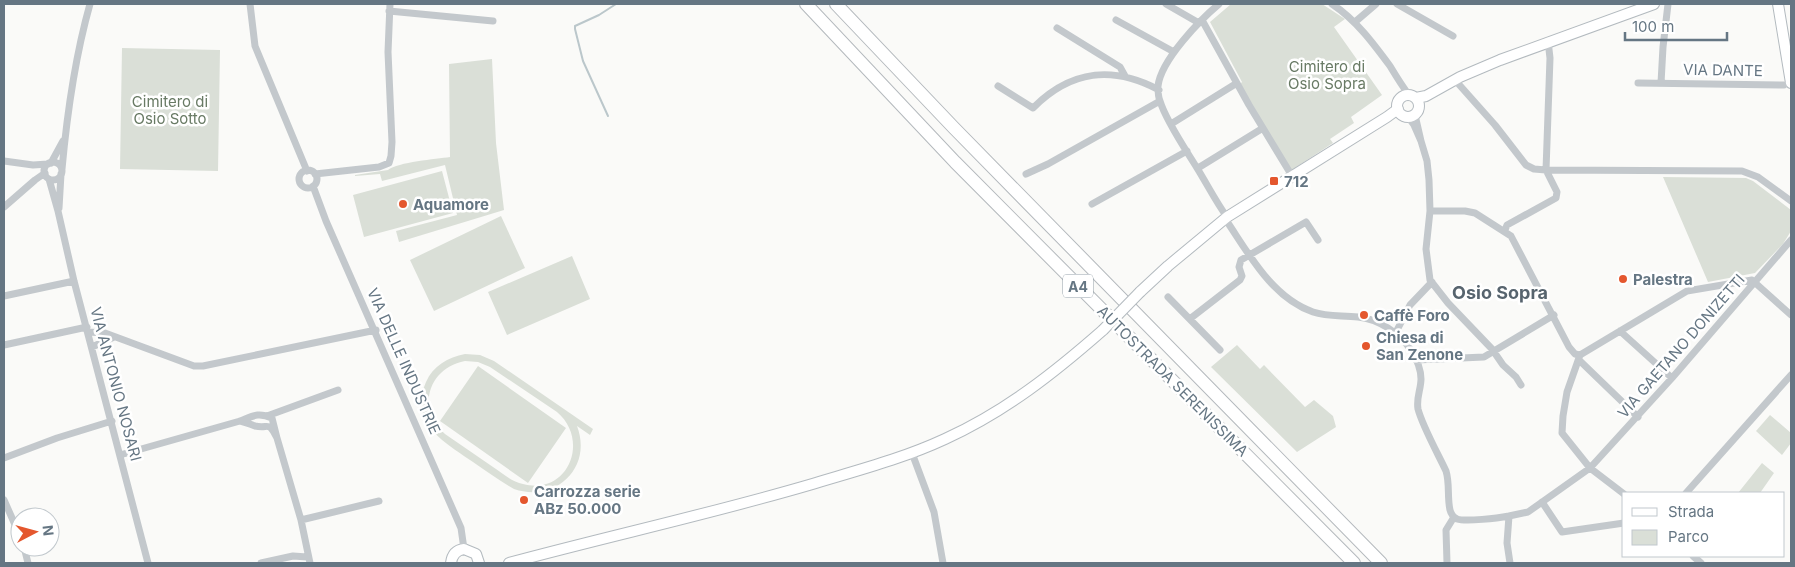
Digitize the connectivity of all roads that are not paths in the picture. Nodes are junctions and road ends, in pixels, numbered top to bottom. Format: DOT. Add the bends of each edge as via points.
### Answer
graph roads {
  1 [pos="90,4"];
  2 [pos="250,4"];
  3 [pos="806,4"];
  4 [pos="836,4"];
  5 [pos="1166,4"];
  6 [pos="1220,4"];
  7 [pos="1332,4"];
  8 [pos="1376,4"];
  9 [pos="1397,4"];
  10 [pos="1654,4"];
  11 [pos="1668,4"];
  12 [pos="1778,4"];
  13 [pos="389,8"];
  14 [pos="1116,20"];
  15 [pos="493,21"];
  16 [pos="1201,21"];
  17 [pos="1355,22"];
  18 [pos="1057,28"];
  19 [pos="1453,36"];
  20 [pos="1548,41"];
  21 [pos="1174,52"];
  22 [pos="1125,76"];
  23 [pos="1455,80"];
  24 [pos="1237,83"];
  25 [pos="1638,83"];
  26 [pos="1661,83"];
  27 [pos="1788,84"];
  28 [pos="998,86"];
  29 [pos="1159,90"];
  30 [pos="1413,96"];
  31 [pos="1160,101"];
  32 [pos="1405,114"];
  33 [pos="1171,124"];
  34 [pos="1263,128"];
  35 [pos="64,141"];
  36 [pos="1187,151"];
  37 [pos="4,161"];
  38 [pos="50,163"];
  39 [pos="33,165"];
  40 [pos="1198,168"];
  41 [pos="1546,170"];
  42 [pos="62,171"];
  43 [pos="306,171"];
  44 [pos="46,174"];
  45 [pos="315,174"];
  46 [pos="1026,174"];
  47 [pos="1292,176"];
  48 [pos="313,186"];
  49 [pos="1791,202"];
  50 [pos="1092,204"];
  51 [pos="4,207"];
  52 [pos="58,211"];
  53 [pos="1430,211"];
  54 [pos="1227,217"];
  55 [pos="1505,230"];
  56 [pos="1318,240"];
  57 [pos="1791,240"];
  58 [pos="1249,255"];
  59 [pos="74,281"];
  60 [pos="1432,282"];
  61 [pos="1756,282"];
  62 [pos="4,296"];
  63 [pos="1168,297"];
  64 [pos="1554,315"];
  65 [pos="1791,315"];
  66 [pos="1191,318"];
  67 [pos="88,329"];
  68 [pos="376,330"];
  69 [pos="1620,331"];
  70 [pos="1395,334"];
  71 [pos="114,337"];
  72 [pos="4,344"];
  73 [pos="92,347"];
  74 [pos="1220,350"];
  75 [pos="1494,352"];
  76 [pos="1579,357"];
  77 [pos="1416,360"];
  78 [pos="1791,375"];
  79 [pos="1672,378"];
  80 [pos="1521,385"];
  81 [pos="338,390"];
  82 [pos="267,416"];
  83 [pos="1638,416"];
  84 [pos="112,420"];
  85 [pos="240,421"];
  86 [pos="278,438"];
  87 [pos="912,453"];
  88 [pos="120,455"];
  89 [pos="4,458"];
  90 [pos="1590,468"];
  91 [pos="1622,492"];
  92 [pos="1687,492"];
  93 [pos="4,500"];
  94 [pos="379,501"];
  95 [pos="1542,502"];
  96 [pos="10,514"];
  97 [pos="1508,516"];
  98 [pos="1454,517"];
  99 [pos="301,520"];
  100 [pos="1622,523"];
  101 [pos="464,549"];
  102 [pos="308,560"];
  103 [pos="482,562"];
  104 [pos="148,563"];
  105 [pos="261,563"];
  106 [pos="451,563"];
  107 [pos="509,563"];
  108 [pos="943,563"];
  109 [pos="1354,563"];
  110 [pos="1381,563"];
  111 [pos="1447,563"];
  112 [pos="1510,563"];
  1 -- 35 [label="street"];
  2 -- 43 [label="street, VIA DELLE INDUSTRIE" via="255,46"];
  3 -- 109 [label="highway, AUTOSTRADA SERENISSIMA / A4" via="955,162"];
  4 -- 110 [label="highway, AUTOSTRADA SERENISSIMA / A4"];
  5 -- 16 [label="street"];
  6 -- 16 [label="street"];
  7 -- 17 [label="street"];
  8 -- 17 [label="street"];
  9 -- 19 [label="street"];
  10 -- 20 [label="street"];
  11 -- 26 [label="street, VIA DANTE"];
  12 -- 27 [label="street"];
  13 -- 15 [label="street"];
  13 -- 45 [label="street" via="392,142 389,163"];
  14 -- 21 [label="street"];
  16 -- 21 [label="street"];
  16 -- 24 [label="street"];
  17 -- 30 [label="street"];
  18 -- 22 [label="street" via="1120,67"];
  20 -- 23 [label="street"];
  20 -- 41 [label="street"];
  21 -- 29 [label="street" via="1163,71"];
  22 -- 28 [label="street" via="1086,76 1067,84 1033,108"];
  22 -- 29 [label="street"];
  23 -- 30 [label="street"];
  23 -- 41 [label="street" via="1528,166"];
  24 -- 33 [label="street"];
  24 -- 34 [label="street"];
  25 -- 26 [label="street, VIA DANTE"];
  26 -- 27 [label="street, VIA DANTE"];
  29 -- 31 [label="street"];
  30 -- 32 [label="street" via="1418,110"];
  30 -- 32 [label="street" via="1398,103"];
  31 -- 33 [label="street"];
  31 -- 46 [label="street"];
  32 -- 47 [label="street" via="1388,118"];
  32 -- 53 [label="street" via="1414,125 1427,161"];
  33 -- 36 [label="street"];
  34 -- 40 [label="street"];
  34 -- 47 [label="street"];
  35 -- 38 [label="street"];
  35 -- 42 [label="street, VIA ANTONIO NOSARI"];
  36 -- 40 [label="street"];
  36 -- 50 [label="street"];
  37 -- 39 [label="street"];
  38 -- 39 [label="street"];
  38 -- 42 [label="street" via="58,163"];
  38 -- 44 [label="street"];
  39 -- 44 [label="street"];
  40 -- 54 [label="street"];
  41 -- 49 [label="street" via="1742,171 1755,176"];
  41 -- 55 [label="street" via="1557,192 1556,198"];
  42 -- 44 [label="street" via="56,179"];
  42 -- 52 [label="street, VIA ANTONIO NOSARI"];
  43 -- 45 [label="street"];
  43 -- 48 [label="street, VIA DELLE INDUSTRIE" via="300,182 306,187"];
  44 -- 51 [label="street"];
  44 -- 52 [label="street, VIA ANTONIO NOSARI"];
  45 -- 48 [label="street, VIA DELLE INDUSTRIE" via="317,181"];
  47 -- 54 [label="street"];
  48 -- 68 [label="street, VIA DELLE INDUSTRIE"];
  52 -- 59 [label="street, VIA ANTONIO NOSARI"];
  53 -- 55 [label="street" via="1475,213"];
  53 -- 60 [label="street" via="1426,249"];
  54 -- 58 [label="street"];
  54 -- 87 [label="street, bridge" via="1175,260 1052,374 987,418"];
  55 -- 64 [label="street" via="1515,241"];
  56 -- 58 [label="street" via="1306,222"];
  57 -- 61 [label="street, VIA GAETANO DONIZETTI"];
  58 -- 66 [label="street" via="1239,263 1240,280"];
  58 -- 70 [label="street" via="1266,277 1289,298 1312,312 1332,317 1360,317"];
  59 -- 62 [label="street"];
  59 -- 67 [label="street, VIA ANTONIO NOSARI"];
  60 -- 70 [label="street" via="1410,305"];
  60 -- 75 [label="street"];
  61 -- 65 [label="street"];
  61 -- 69 [label="street" via="1748,280 1687,291"];
  61 -- 79 [label="street, VIA GAETANO DONIZETTI"];
  63 -- 66 [label="street"];
  64 -- 75 [label="street"];
  64 -- 76 [label="street" via="1570,347"];
  66 -- 74 [label="street"];
  67 -- 71 [label="street"];
  67 -- 72 [label="street"];
  67 -- 73 [label="street, VIA ANTONIO NOSARI"];
  68 -- 71 [label="street" via="203,366 194,366"];
  68 -- 101 [label="street, VIA DELLE INDUSTRIE" via="461,528"];
  69 -- 76 [label="street"];
  69 -- 79 [label="street"];
  70 -- 77 [label="street" via="1411,349"];
  71 -- 73 [label="street"];
  73 -- 84 [label="street, VIA ANTONIO NOSARI"];
  75 -- 77 [label="street" via="1477,358"];
  75 -- 80 [label="street"];
  76 -- 83 [label="street"];
  76 -- 90 [label="street" via="1567,392 1562,433"];
  77 -- 98 [label="street" via="1421,378 1417,400 1420,415 1446,471 1449,507"];
  78 -- 92 [label="street"];
  79 -- 83 [label="street, VIA GAETANO DONIZETTI"];
  81 -- 82 [label="street"];
  82 -- 85 [label="street" via="255,415"];
  82 -- 86 [label="street" via="272,418"];
  83 -- 90 [label="street, VIA GAETANO DONIZETTI"];
  84 -- 88 [label="street, VIA ANTONIO NOSARI"];
  84 -- 89 [label="street"];
  85 -- 86 [label="street" via="256,426 268,425"];
  85 -- 88 [label="street"];
  86 -- 99 [label="street"];
  87 -- 107 [label="street" via="750,502"];
  87 -- 108 [label="street" via="934,512"];
  88 -- 104 [label="street, VIA ANTONIO NOSARI"];
  90 -- 91 [label="street"];
  90 -- 95 [label="street, VIA GAETANO DONIZETTI"];
  93 -- 96 [label="street"];
  94 -- 99 [label="street"];
  95 -- 97 [label="street, VIA GAETANO DONIZETTI" via="1528,512"];
  95 -- 100 [label="street" via="1562,532"];
  97 -- 98 [label="street, VIA GAETANO DONIZETTI"];
  97 -- 112 [label="street"];
  98 -- 111 [label="street" via="1446,530"];
  99 -- 102 [label="street"];
  101 -- 103 [label="street" via="476,554"];
  101 -- 106 [label="street" via="453,555"];
  102 -- 105 [label="street" via="293,556"];
}
